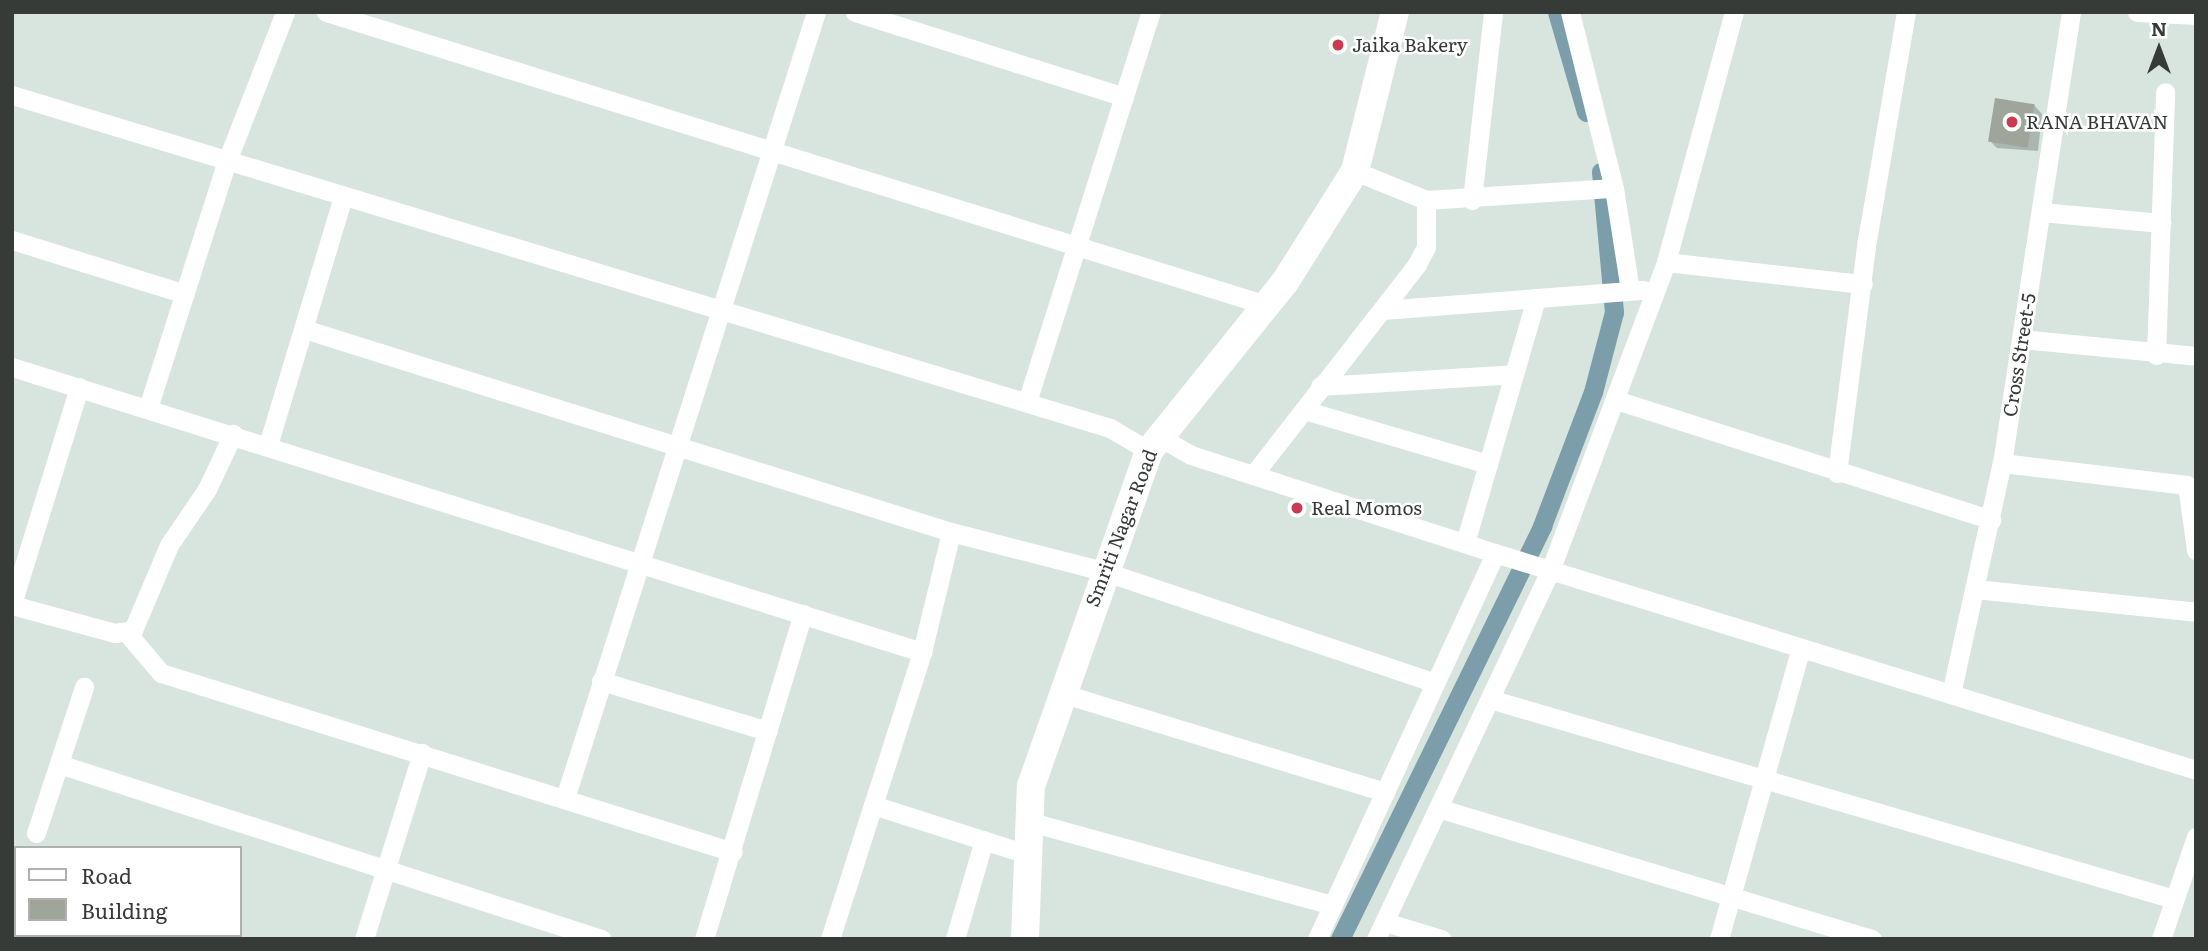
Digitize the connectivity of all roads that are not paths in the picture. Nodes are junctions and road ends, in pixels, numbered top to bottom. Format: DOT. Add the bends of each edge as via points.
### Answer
graph roads {
  1 [pos="285,12"];
  2 [pos="326,12"];
  3 [pos="816,12"];
  4 [pos="855,12"];
  5 [pos="1151,12"];
  6 [pos="1395,12"];
  7 [pos="1493,12"];
  8 [pos="1570,12"];
  9 [pos="1734,12"];
  10 [pos="1906,12"];
  11 [pos="2071,12"];
  12 [pos="2137,12"];
  13 [pos="2196,15"];
  14 [pos="2165,92"];
  15 [pos="12,95"];
  16 [pos="1124,97"];
  17 [pos="771,154"];
  18 [pos="227,161"];
  19 [pos="1355,171"];
  20 [pos="1614,188"];
  21 [pos="343,196"];
  22 [pos="1426,200"];
  23 [pos="1472,200"];
  24 [pos="2041,212"];
  25 [pos="2162,223"];
  26 [pos="12,240"];
  27 [pos="1076,247"];
  28 [pos="1665,262"];
  29 [pos="1863,284"];
  30 [pos="1630,290"];
  31 [pos="1655,290"];
  32 [pos="184,294"];
  33 [pos="1536,298"];
  34 [pos="1266,305"];
  35 [pos="722,308"];
  36 [pos="1382,310"];
  37 [pos="304,329"];
  38 [pos="2021,339"];
  39 [pos="2156,355"];
  40 [pos="2196,356"];
  41 [pos="12,366"];
  42 [pos="1514,374"];
  43 [pos="1320,386"];
  44 [pos="79,387"];
  45 [pos="1616,400"];
  46 [pos="1027,402"];
  47 [pos="148,408"];
  48 [pos="1304,410"];
  49 [pos="233,434"];
  50 [pos="675,443"];
  51 [pos="1154,443"];
  52 [pos="268,445"];
  53 [pos="2002,463"];
  54 [pos="1488,464"];
  55 [pos="1837,473"];
  56 [pos="1253,475"];
  57 [pos="2191,485"];
  58 [pos="1991,520"];
  59 [pos="951,532"];
  60 [pos="1465,543"];
  61 [pos="2196,550"];
  62 [pos="1495,553"];
  63 [pos="638,561"];
  64 [pos="1102,571"];
  65 [pos="1550,571"];
  66 [pos="1975,589"];
  67 [pos="12,605"];
  68 [pos="2196,612"];
  69 [pos="803,614"];
  70 [pos="127,633"];
  71 [pos="1800,651"];
  72 [pos="922,652"];
  73 [pos="601,681"];
  74 [pos="1436,683"];
  75 [pos="85,687"];
  76 [pos="1061,693"];
  77 [pos="1951,694"];
  78 [pos="1493,700"];
  79 [pos="768,731"];
  80 [pos="422,753"];
  81 [pos="59,764"];
  82 [pos="2196,770"];
  83 [pos="1762,778"];
  84 [pos="1385,792"];
  85 [pos="565,799"];
  86 [pos="873,804"];
  87 [pos="1441,809"];
  88 [pos="1027,821"];
  89 [pos="36,834"];
  90 [pos="2196,837"];
  91 [pos="984,840"];
  92 [pos="733,852"];
  93 [pos="1027,854"];
  94 [pos="386,870"];
  95 [pos="1730,897"];
  96 [pos="2174,899"];
  97 [pos="1333,905"];
  98 [pos="1380,930"];
  99 [pos="364,939"];
  100 [pos="601,939"];
  101 [pos="704,939"];
  102 [pos="830,939"];
  103 [pos="955,939"];
  104 [pos="1025,939"];
  105 [pos="1317,939"];
  106 [pos="1441,939"];
  107 [pos="1719,939"];
  108 [pos="1872,939"];
  109 [pos="2161,939"];
  1 -- 18 [label="street"];
  2 -- 17 [label="street"];
  3 -- 17 [label="street"];
  4 -- 16 [label="street"];
  5 -- 16 [label="street"];
  6 -- 19 [label="main road, Smriti Nagar Road"];
  7 -- 23 [label="street"];
  8 -- 20 [label="street"];
  9 -- 28 [label="street"];
  10 -- 29 [label="street"];
  11 -- 24 [label="street, Cross Street-5"];
  12 -- 13 [label="street"];
  14 -- 25 [label="street"];
  15 -- 18 [label="street"];
  16 -- 27 [label="street"];
  17 -- 27 [label="street"];
  17 -- 35 [label="street"];
  18 -- 21 [label="street"];
  18 -- 32 [label="street"];
  19 -- 22 [label="street"];
  19 -- 34 [label="main road, Smriti Nagar Road"];
  20 -- 23 [label="street"];
  20 -- 30 [label="street"];
  21 -- 35 [label="street"];
  21 -- 37 [label="street"];
  22 -- 23 [label="street"];
  22 -- 36 [label="street" via="1426,247"];
  24 -- 25 [label="street"];
  24 -- 38 [label="street, Cross Street-5"];
  25 -- 39 [label="street"];
  26 -- 32 [label="street"];
  27 -- 34 [label="street"];
  27 -- 46 [label="street"];
  28 -- 29 [label="street"];
  28 -- 31 [label="street"];
  29 -- 55 [label="street"];
  30 -- 31 [label="street"];
  30 -- 33 [label="street"];
  31 -- 45 [label="street"];
  32 -- 47 [label="street"];
  33 -- 36 [label="street"];
  33 -- 42 [label="street"];
  34 -- 51 [label="main road, Smriti Nagar Road"];
  35 -- 46 [label="street"];
  35 -- 50 [label="street"];
  36 -- 43 [label="street"];
  37 -- 50 [label="street"];
  37 -- 52 [label="street"];
  38 -- 39 [label="street"];
  38 -- 53 [label="street, Cross Street-5"];
  39 -- 40 [label="street"];
  41 -- 44 [label="street"];
  42 -- 43 [label="street"];
  42 -- 54 [label="street"];
  43 -- 48 [label="street"];
  44 -- 47 [label="street"];
  44 -- 67 [label="street"];
  45 -- 55 [label="street"];
  45 -- 65 [label="street"];
  46 -- 51 [label="street"];
  47 -- 49 [label="street"];
  48 -- 54 [label="street"];
  48 -- 56 [label="street"];
  49 -- 52 [label="street"];
  49 -- 70 [label="street" via="207,489 169,545 137,625"];
  50 -- 59 [label="street"];
  50 -- 63 [label="street"];
  51 -- 56 [label="street"];
  51 -- 64 [label="main road, Smriti Nagar Road"];
  52 -- 63 [label="street"];
  53 -- 57 [label="street"];
  53 -- 58 [label="street, Cross Street-5"];
  54 -- 60 [label="street"];
  55 -- 58 [label="street"];
  56 -- 60 [label="street"];
  57 -- 61 [label="street"];
  58 -- 66 [label="street, Cross Street-5"];
  59 -- 64 [label="street"];
  59 -- 72 [label="street"];
  60 -- 62 [label="street"];
  62 -- 65 [label="street"];
  62 -- 74 [label="street"];
  63 -- 69 [label="street"];
  63 -- 73 [label="street"];
  64 -- 74 [label="street"];
  64 -- 76 [label="main road, Smriti Nagar Road"];
  65 -- 71 [label="street"];
  65 -- 78 [label="street"];
  66 -- 68 [label="street"];
  66 -- 77 [label="street, Cross Street-5"];
  67 -- 70 [label="street"];
  69 -- 72 [label="street"];
  69 -- 79 [label="street"];
  70 -- 80 [label="street" via="161,673"];
  71 -- 77 [label="street"];
  71 -- 83 [label="street"];
  72 -- 86 [label="street"];
  73 -- 79 [label="street"];
  73 -- 85 [label="street"];
  74 -- 84 [label="street"];
  75 -- 81 [label="street"];
  76 -- 84 [label="street"];
  76 -- 88 [label="main road, Smriti Nagar Road"];
  77 -- 82 [label="street"];
  78 -- 83 [label="street"];
  78 -- 87 [label="street"];
  79 -- 92 [label="street"];
  80 -- 85 [label="street"];
  80 -- 94 [label="street"];
  81 -- 89 [label="street"];
  81 -- 94 [label="street"];
  83 -- 95 [label="street"];
  83 -- 96 [label="street"];
  84 -- 97 [label="street"];
  85 -- 92 [label="street"];
  86 -- 91 [label="street"];
  86 -- 102 [label="street"];
  87 -- 95 [label="street"];
  87 -- 98 [label="street"];
  88 -- 93 [label="main road, Smriti Nagar Road"];
  88 -- 97 [label="street"];
  90 -- 96 [label="street"];
  91 -- 93 [label="street"];
  91 -- 103 [label="street"];
  92 -- 101 [label="street"];
  93 -- 104 [label="main road, Smriti Nagar Road"];
  94 -- 99 [label="street"];
  94 -- 100 [label="street"];
  95 -- 107 [label="street"];
  95 -- 108 [label="street"];
  96 -- 109 [label="street"];
  97 -- 105 [label="street"];
  98 -- 106 [label="street"];
}
